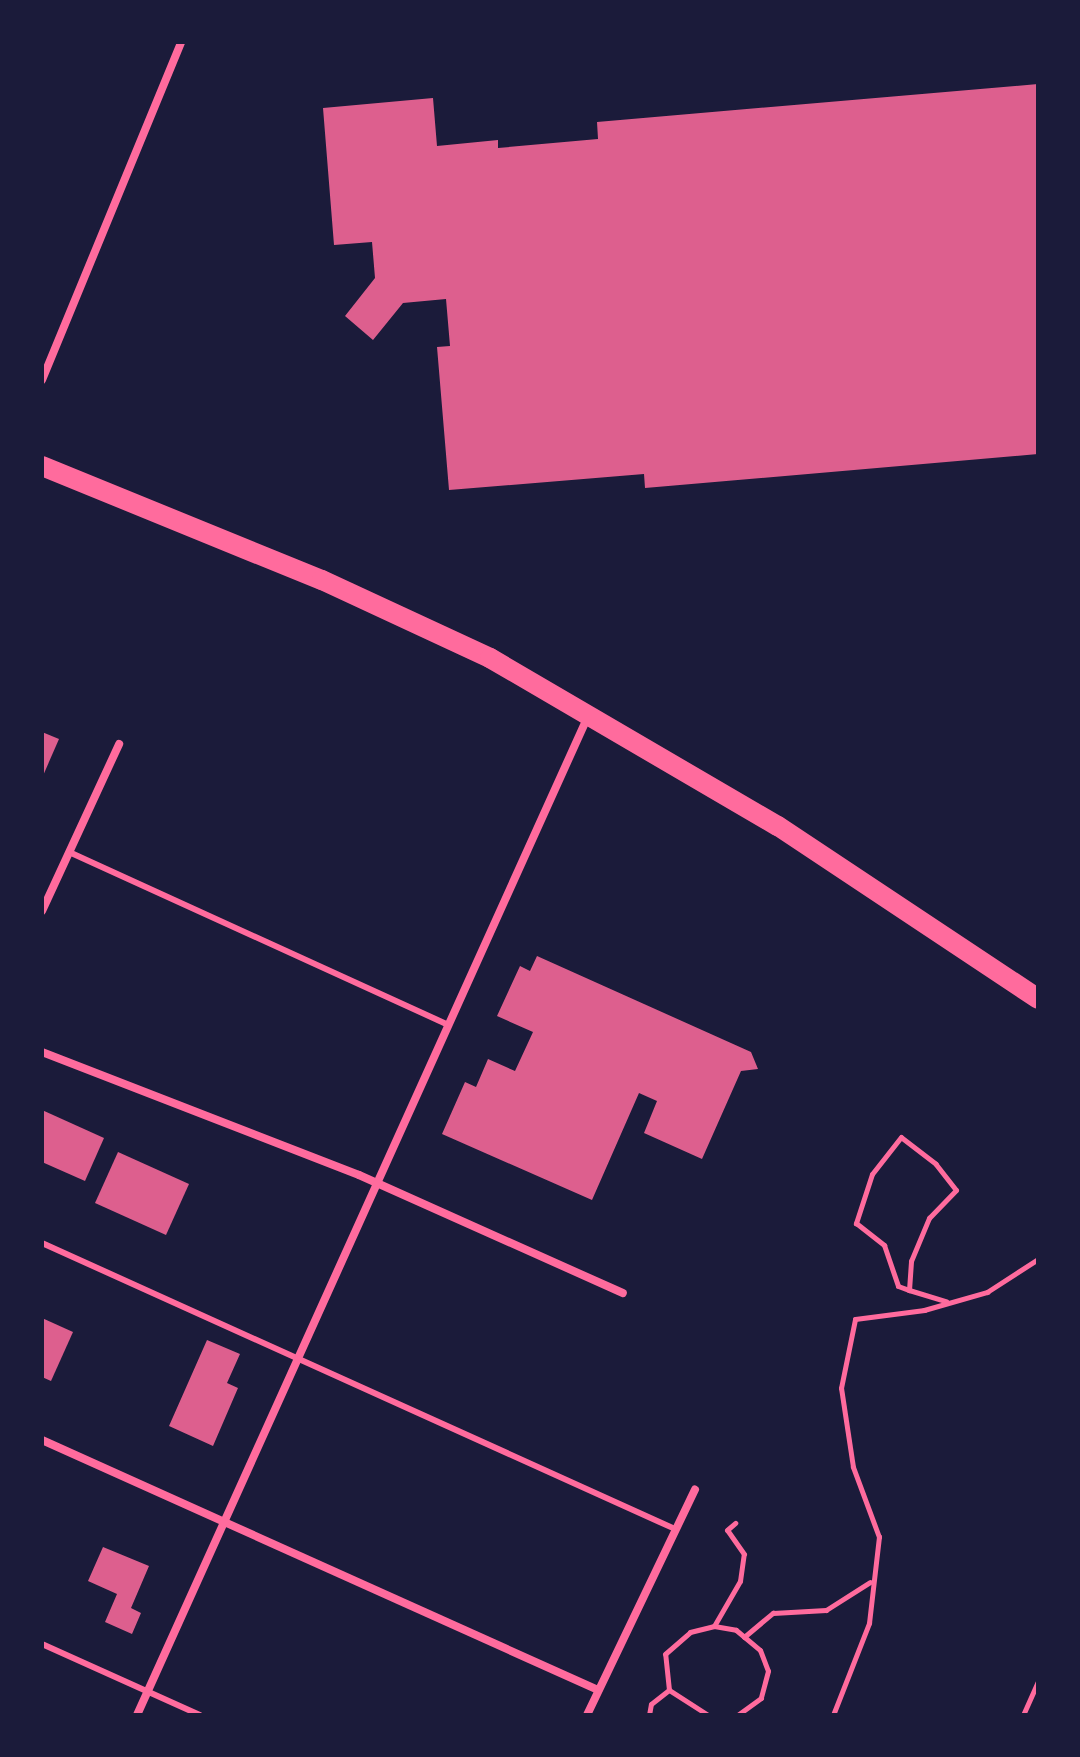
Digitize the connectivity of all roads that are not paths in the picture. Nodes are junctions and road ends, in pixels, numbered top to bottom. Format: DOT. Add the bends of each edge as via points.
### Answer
graph roads {
  1 [pos="181,42"];
  2 [pos="42,380"];
  3 [pos="42,466"];
  4 [pos="588,715"];
  5 [pos="119,744"];
  6 [pos="69,852"];
  7 [pos="42,911"];
  8 [pos="1038,999"];
  9 [pos="448,1025"];
  10 [pos="42,1052"];
  11 [pos="377,1182"];
  12 [pos="42,1243"];
  13 [pos="623,1293"];
  14 [pos="298,1356"];
  15 [pos="42,1440"];
  16 [pos="695,1490"];
  17 [pos="225,1519"];
  18 [pos="673,1528"];
  19 [pos="42,1644"];
  20 [pos="598,1690"];
  21 [pos="148,1692"];
  22 [pos="137,1715"];
  23 [pos="200,1715"];
  24 [pos="587,1715"];
  1 -- 2 [label="street"];
  3 -- 4 [label="main road" via="322,580 490,658"];
  4 -- 8 [label="main road" via="778,826"];
  4 -- 9 [label="street"];
  5 -- 6 [label="street"];
  6 -- 7 [label="street"];
  6 -- 9 [label="lane"];
  9 -- 11 [label="street"];
  10 -- 11 [label="street"];
  11 -- 13 [label="street"];
  11 -- 14 [label="street"];
  12 -- 14 [label="lane"];
  14 -- 17 [label="street"];
  14 -- 18 [label="lane"];
  15 -- 17 [label="street"];
  16 -- 18 [label="street"];
  17 -- 20 [label="street"];
  17 -- 21 [label="street"];
  18 -- 20 [label="street"];
  19 -- 21 [label="lane"];
  20 -- 24 [label="street"];
  21 -- 22 [label="street"];
  21 -- 23 [label="lane"];
}
